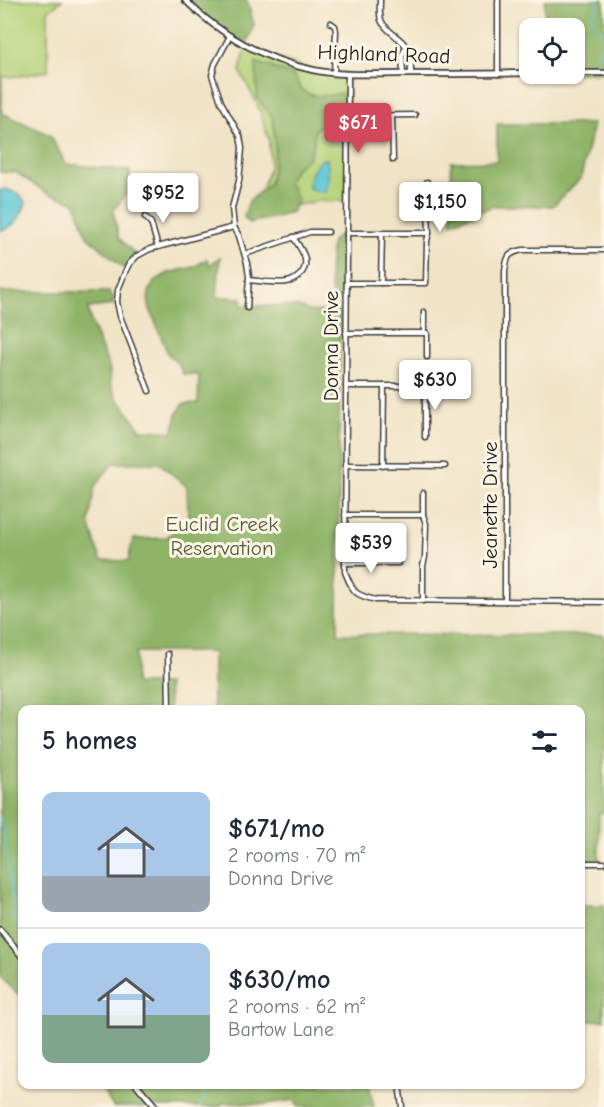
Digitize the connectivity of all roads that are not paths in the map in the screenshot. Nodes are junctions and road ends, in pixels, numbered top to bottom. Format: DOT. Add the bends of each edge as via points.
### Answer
graph roads {
  1 [pos="185,0"];
  2 [pos="380,0"];
  3 [pos="498,0"];
  4 [pos="331,23"];
  5 [pos="230,36"];
  6 [pos="406,47"];
  7 [pos="334,72"];
  8 [pos="585,73"];
  9 [pos="604,73"];
  10 [pos="348,74"];
  11 [pos="403,74"];
  12 [pos="411,74"];
  13 [pos="498,74"];
  14 [pos="519,74"];
  15 [pos="415,115"];
  16 [pos="348,116"];
  17 [pos="392,116"];
  18 [pos="393,160"];
  19 [pos="427,182"];
  20 [pos="145,217"];
  21 [pos="234,226"];
  22 [pos="328,232"];
  23 [pos="347,233"];
  24 [pos="382,233"];
  25 [pos="429,233"];
  26 [pos="293,237"];
  27 [pos="158,247"];
  28 [pos="604,250"];
  29 [pos="245,254"];
  30 [pos="249,280"];
  31 [pos="347,282"];
  32 [pos="381,282"];
  33 [pos="247,308"];
  34 [pos="424,312"];
  35 [pos="346,333"];
  36 [pos="424,333"];
  37 [pos="427,357"];
  38 [pos="346,386"];
  39 [pos="384,386"];
  40 [pos="425,386"];
  41 [pos="441,386"];
  42 [pos="150,391"];
  43 [pos="425,437"];
  44 [pos="345,465"];
  45 [pos="383,466"];
  46 [pos="444,466"];
  47 [pos="423,493"];
  48 [pos="345,515"];
  49 [pos="423,515"];
  50 [pos="345,563"];
  51 [pos="398,563"];
  52 [pos="423,601"];
  53 [pos="505,601"];
  54 [pos="604,602"];
  55 [pos="168,654"];
  56 [pos="169,705"];
  57 [pos="585,863"];
  58 [pos="604,863"];
  59 [pos="0,930"];
  60 [pos="18,951"];
  61 [pos="140,1089"];
  62 [pos="400,1089"];
  63 [pos="156,1107"];
  64 [pos="402,1107"];
  1 -- 5 [label="street, Highland Road"];
  2 -- 6 [label="street" via="380,18"];
  3 -- 13 [label="street"];
  4 -- 7 [label="street" via="336,31"];
  5 -- 7 [label="street, Highland Road" via="275,58"];
  5 -- 21 [label="street" via="212,75 241,142 239,181 232,208"];
  6 -- 11 [label="street" via="402,55"];
  6 -- 12 [label="street"];
  7 -- 10 [label="street, Highland Road"];
  8 -- 9 [label="street"];
  10 -- 11 [label="street, Highland Road"];
  10 -- 16 [label="street, Donna Drive"];
  11 -- 12 [label="street, Highland Road"];
  12 -- 13 [label="street, Highland Road"];
  13 -- 14 [label="street, Highland Road"];
  15 -- 17 [label="street"];
  16 -- 17 [label="street"];
  16 -- 23 [label="street, Donna Drive"];
  17 -- 18 [label="street"];
  19 -- 25 [label="street"];
  20 -- 27 [label="street" via="151,223"];
  21 -- 27 [label="street"];
  21 -- 29 [label="street"];
  22 -- 26 [label="street"];
  23 -- 24 [label="street"];
  23 -- 31 [label="street, Donna Drive"];
  24 -- 25 [label="street"];
  24 -- 32 [label="street"];
  25 -- 32 [label="street" via="426,282"];
  26 -- 29 [label="street"];
  26 -- 30 [label="street" via="306,260 297,279"];
  27 -- 42 [label="street" via="129,264 117,296 120,316"];
  28 -- 53 [label="street, Jeanette Drive" via="523,250 512,252 506,259"];
  29 -- 30 [label="street"];
  30 -- 33 [label="street"];
  31 -- 32 [label="street"];
  31 -- 35 [label="street, Donna Drive"];
  34 -- 36 [label="street"];
  35 -- 36 [label="street"];
  35 -- 38 [label="street, Donna Drive"];
  36 -- 37 [label="street"];
  38 -- 39 [label="street"];
  38 -- 44 [label="street, Donna Drive"];
  39 -- 40 [label="street"];
  39 -- 45 [label="street"];
  40 -- 41 [label="street"];
  40 -- 43 [label="street"];
  44 -- 45 [label="street"];
  44 -- 48 [label="street, Donna Drive"];
  45 -- 46 [label="street"];
  47 -- 49 [label="street"];
  48 -- 49 [label="street"];
  48 -- 50 [label="street, Donna Drive"];
  49 -- 52 [label="street"];
  50 -- 51 [label="street"];
  50 -- 52 [label="street, Donna Drive" via="351,587 361,597"];
  52 -- 53 [label="street"];
  53 -- 54 [label="street"];
  55 -- 56 [label="street"];
  57 -- 58 [label="street"];
  59 -- 60 [label="street"];
  61 -- 63 [label="street"];
  62 -- 64 [label="street"];
}
